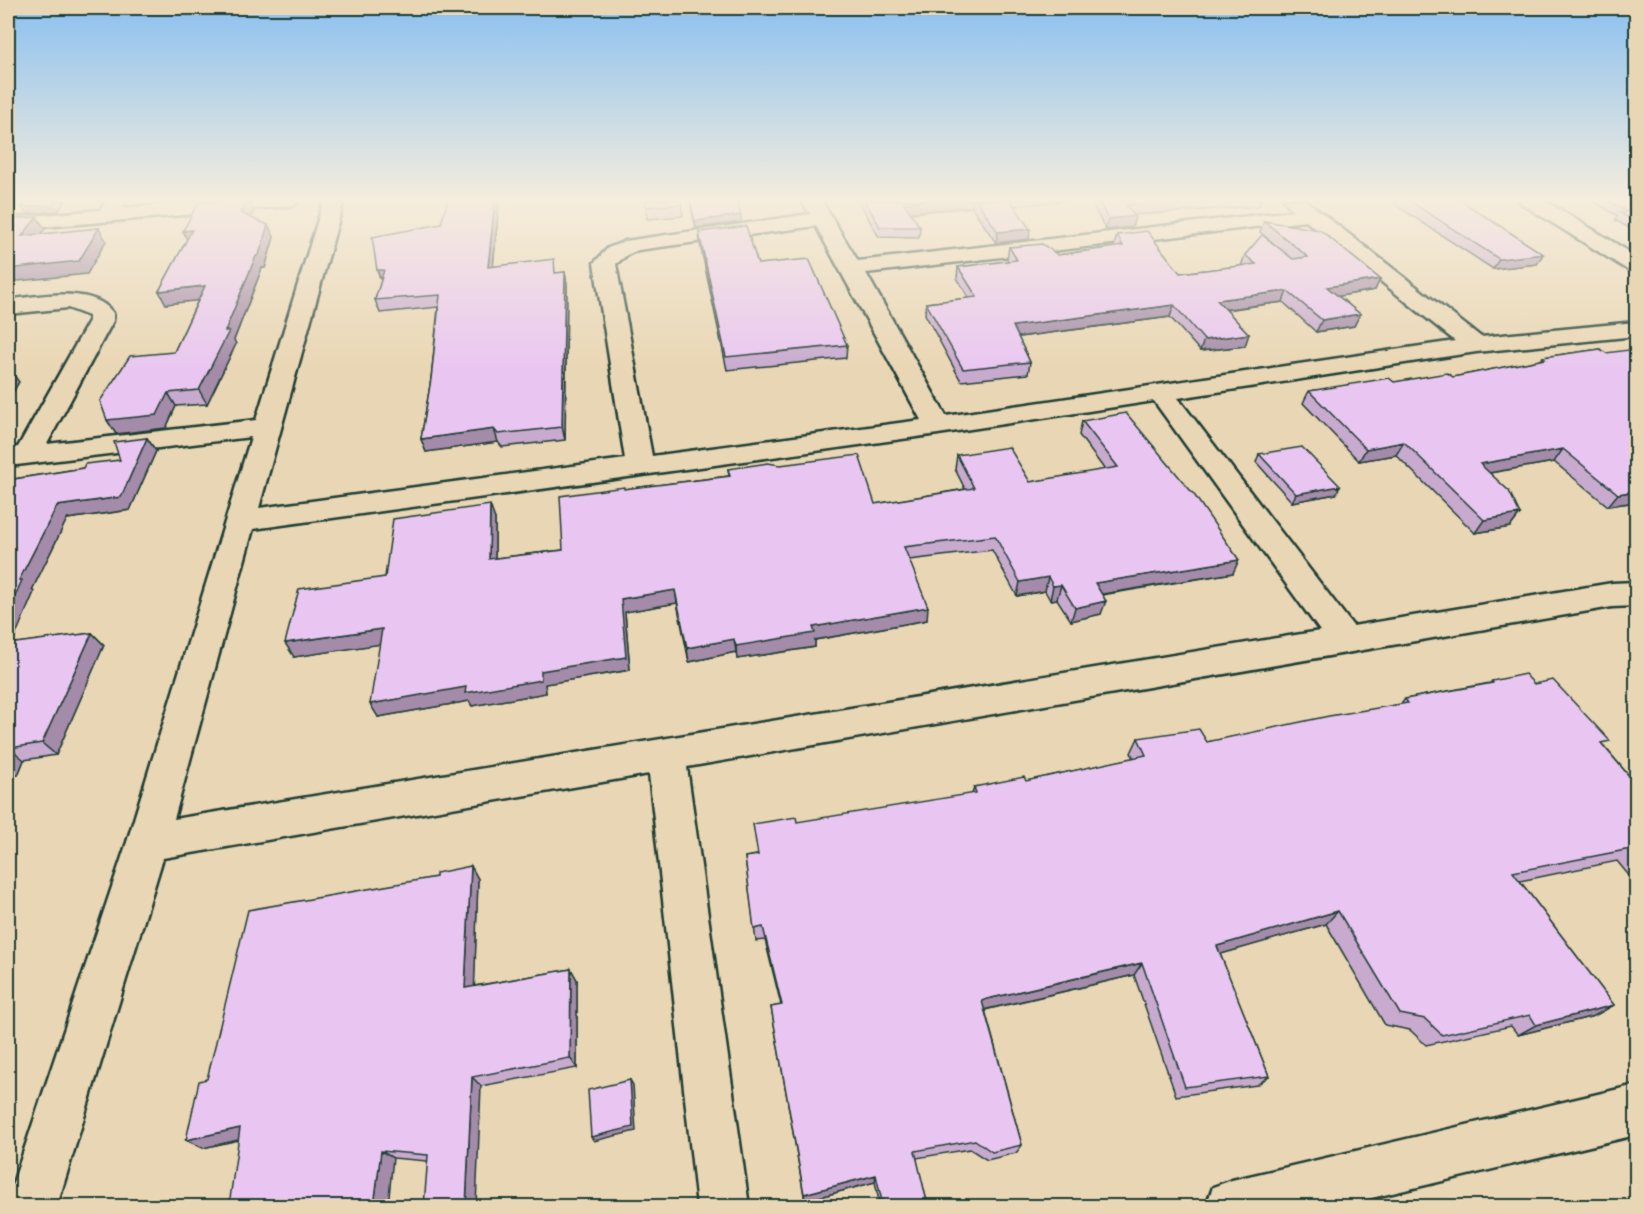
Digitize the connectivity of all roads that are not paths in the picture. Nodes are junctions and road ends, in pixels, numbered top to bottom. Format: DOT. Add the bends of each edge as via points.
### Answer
graph roads {
  1 [pos="318,257"];
  2 [pos="611,257"];
  3 [pos="845,257"];
  4 [pos="950,257"];
  5 [pos="1363,257"];
  6 [pos="1622,257"];
  7 [pos="1636,265"];
  8 [pos="852,268"];
  9 [pos="8,307"];
  10 [pos="1636,329"];
  11 [pos="1476,345"];
  12 [pos="1161,393"];
  13 [pos="938,426"];
  14 [pos="268,427"];
  15 [pos="17,457"];
  16 [pos="640,466"];
  17 [pos="240,521"];
  18 [pos="1636,594"];
  19 [pos="1346,640"];
  20 [pos="666,754"];
  21 [pos="147,842"];
  22 [pos="1636,1110"];
  23 [pos="31,1206"];
  24 [pos="723,1206"];
  25 [pos="1232,1206"];
  1 -- 14 [label="street"];
  2 -- 16 [label="street" via="605,263"];
  3 -- 8 [label="street"];
  4 -- 8 [label="street"];
  5 -- 11 [label="street"];
  6 -- 7 [label="street"];
  8 -- 13 [label="street"];
  9 -- 15 [label="street" via="68,301 83,303 101,313 101,321"];
  10 -- 11 [label="street"];
  11 -- 12 [label="street"];
  12 -- 13 [label="street"];
  12 -- 19 [label="street"];
  13 -- 16 [label="street"];
  14 -- 15 [label="street"];
  14 -- 17 [label="street"];
  16 -- 17 [label="street"];
  17 -- 21 [label="street"];
  18 -- 19 [label="street"];
  19 -- 20 [label="street"];
  20 -- 21 [label="street"];
  20 -- 24 [label="street"];
  21 -- 23 [label="street"];
  22 -- 25 [label="street"];
}
